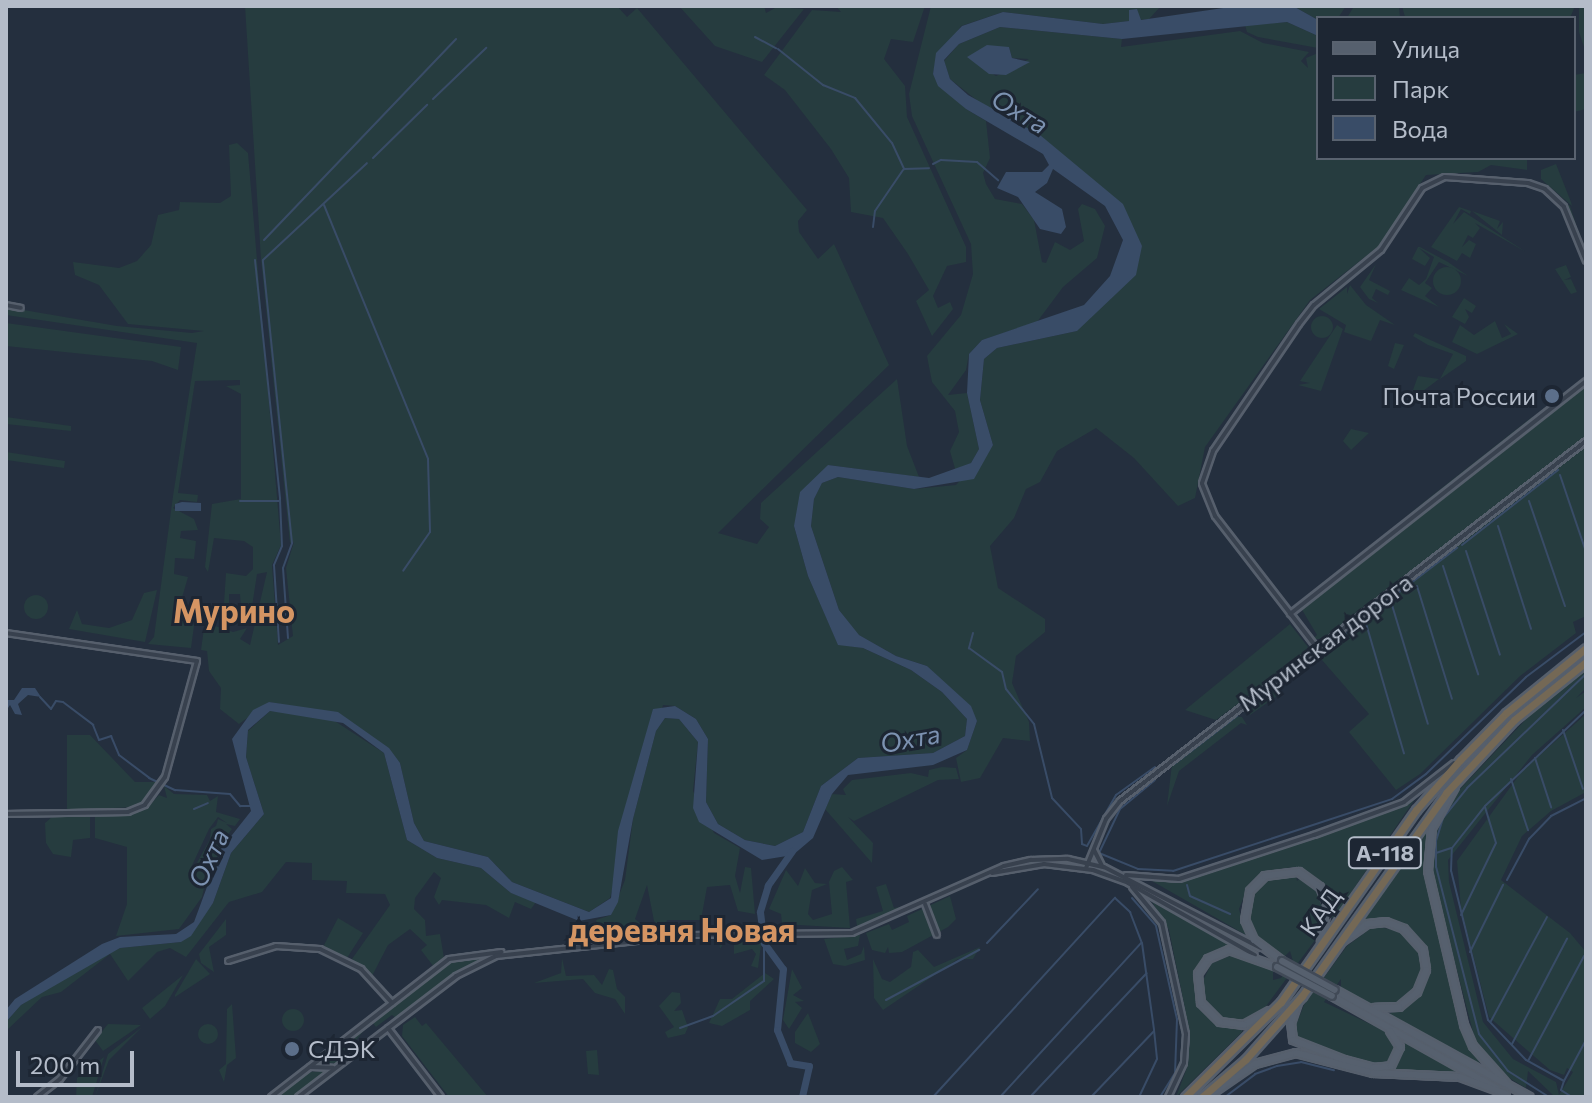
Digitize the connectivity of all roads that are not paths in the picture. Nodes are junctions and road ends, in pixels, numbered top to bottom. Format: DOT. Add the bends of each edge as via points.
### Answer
graph roads {
  1 [pos="1586,261"];
  2 [pos="6,305"];
  3 [pos="21,308"];
  4 [pos="1586,381"];
  5 [pos="1586,441"];
  6 [pos="1290,614"];
  7 [pos="6,633"];
  8 [pos="1317,648"];
  9 [pos="1586,648"];
  10 [pos="1586,662"];
  11 [pos="1460,760"];
  12 [pos="1466,769"];
  13 [pos="6,814"];
  14 [pos="1094,845"];
  15 [pos="1076,860"];
  16 [pos="1087,865"];
  17 [pos="1104,867"];
  18 [pos="986,875"];
  19 [pos="1122,875"];
  20 [pos="1128,883"];
  21 [pos="925,904"];
  22 [pos="937,935"];
  23 [pos="1337,945"];
  24 [pos="1267,951"];
  25 [pos="1317,951"];
  26 [pos="508,952"];
  27 [pos="1255,955"];
  28 [pos="228,961"];
  29 [pos="1280,964"];
  30 [pos="1333,993"];
  31 [pos="1302,996"];
  32 [pos="1281,1002"];
  33 [pos="392,1003"];
  34 [pos="1359,1003"];
  35 [pos="1382,1023"];
  36 [pos="388,1028"];
  37 [pos="98,1030"];
  38 [pos="310,1067"];
  39 [pos="335,1068"];
  40 [pos="1506,1083"];
  41 [pos="1509,1095"];
  42 [pos="37,1097"];
  43 [pos="271,1097"];
  44 [pos="298,1097"];
  45 [pos="441,1097"];
  46 [pos="1168,1097"];
  47 [pos="1185,1097"];
  48 [pos="1205,1097"];
  49 [pos="1530,1097"];
  1 -- 6 [label="street" via="1564,207 1545,189 1445,177 1414,198 1381,250 1309,310 1213,451 1202,483 1215,516"];
  2 -- 3 [label="street"];
  4 -- 6 [label="street, Муринская дорога"];
  5 -- 8 [label="street, Муринская дорога"];
  6 -- 8 [label="street"];
  7 -- 13 [label="street" via="195,658 165,777 135,811"];
  8 -- 14 [label="street, Муринская дорога" via="1120,801"];
  9 -- 11 [label="highway, КАД / А-118" via="1506,713"];
  10 -- 12 [label="highway, КАД / А-118" via="1514,720"];
  11 -- 19 [label="street" via="1404,802 1314,835 1179,879"];
  11 -- 25 [label="highway, КАД / А-118" via="1416,810"];
  12 -- 23 [label="highway, КАД / А-118"];
  12 -- 40 [label="main road" via="1432,828 1428,871 1464,1025 1473,1046"];
  14 -- 15 [label="street"];
  14 -- 16 [label="street, Муринская дорога"];
  14 -- 17 [label="street" via="1094,857"];
  15 -- 16 [label="street"];
  15 -- 18 [label="street" via="1021,861"];
  16 -- 17 [label="street"];
  16 -- 18 [label="street" via="1044,864"];
  16 -- 20 [label="street"];
  17 -- 19 [label="street"];
  18 -- 21 [label="street"];
  19 -- 24 [label="street"];
  20 -- 27 [label="street"];
  20 -- 46 [label="street" via="1162,923 1184,1021 1184,1063"];
  21 -- 22 [label="street"];
  21 -- 26 [label="street" via="852,933 752,934"];
  23 -- 31 [label="highway, КАД / А-118"];
  23 -- 34 [label="main road" via="1358,928 1386,922 1404,929 1423,950 1424,978 1409,1001 1381,1010"];
  24 -- 25 [label="main road" via="1248,930 1245,904 1261,879 1290,870 1314,880 1327,901"];
  24 -- 29 [label="main road"];
  25 -- 32 [label="highway, КАД / А-118"];
  26 -- 33 [label="street" via="453,958"];
  26 -- 36 [label="street" via="468,968"];
  27 -- 29 [label="main road"];
  27 -- 32 [label="main road" via="1229,950 1208,959 1198,974 1201,1003 1220,1022 1238,1026"];
  28 -- 33 [label="street" via="276,946 320,949 361,969"];
  29 -- 30 [label="main road, bridge"];
  30 -- 34 [label="main road"];
  30 -- 35 [label="main road"];
  31 -- 35 [label="main road" via="1290,1032 1297,1044 1309,1049 1387,1068 1399,1060 1400,1047"];
  31 -- 48 [label="highway, КАД / А-118"];
  32 -- 47 [label="highway, КАД / А-118"];
  33 -- 38 [label="street"];
  34 -- 40 [label="main road"];
  35 -- 41 [label="main road"];
  36 -- 39 [label="street"];
  36 -- 45 [label="street"];
  37 -- 42 [label="street" via="60,1079"];
  38 -- 39 [label="street"];
  38 -- 43 [label="street"];
  39 -- 44 [label="street"];
  40 -- 49 [label="main road"];
  41 -- 48 [label="main road" via="1460,1077 1373,1073 1296,1053 1255,1064"];
}
